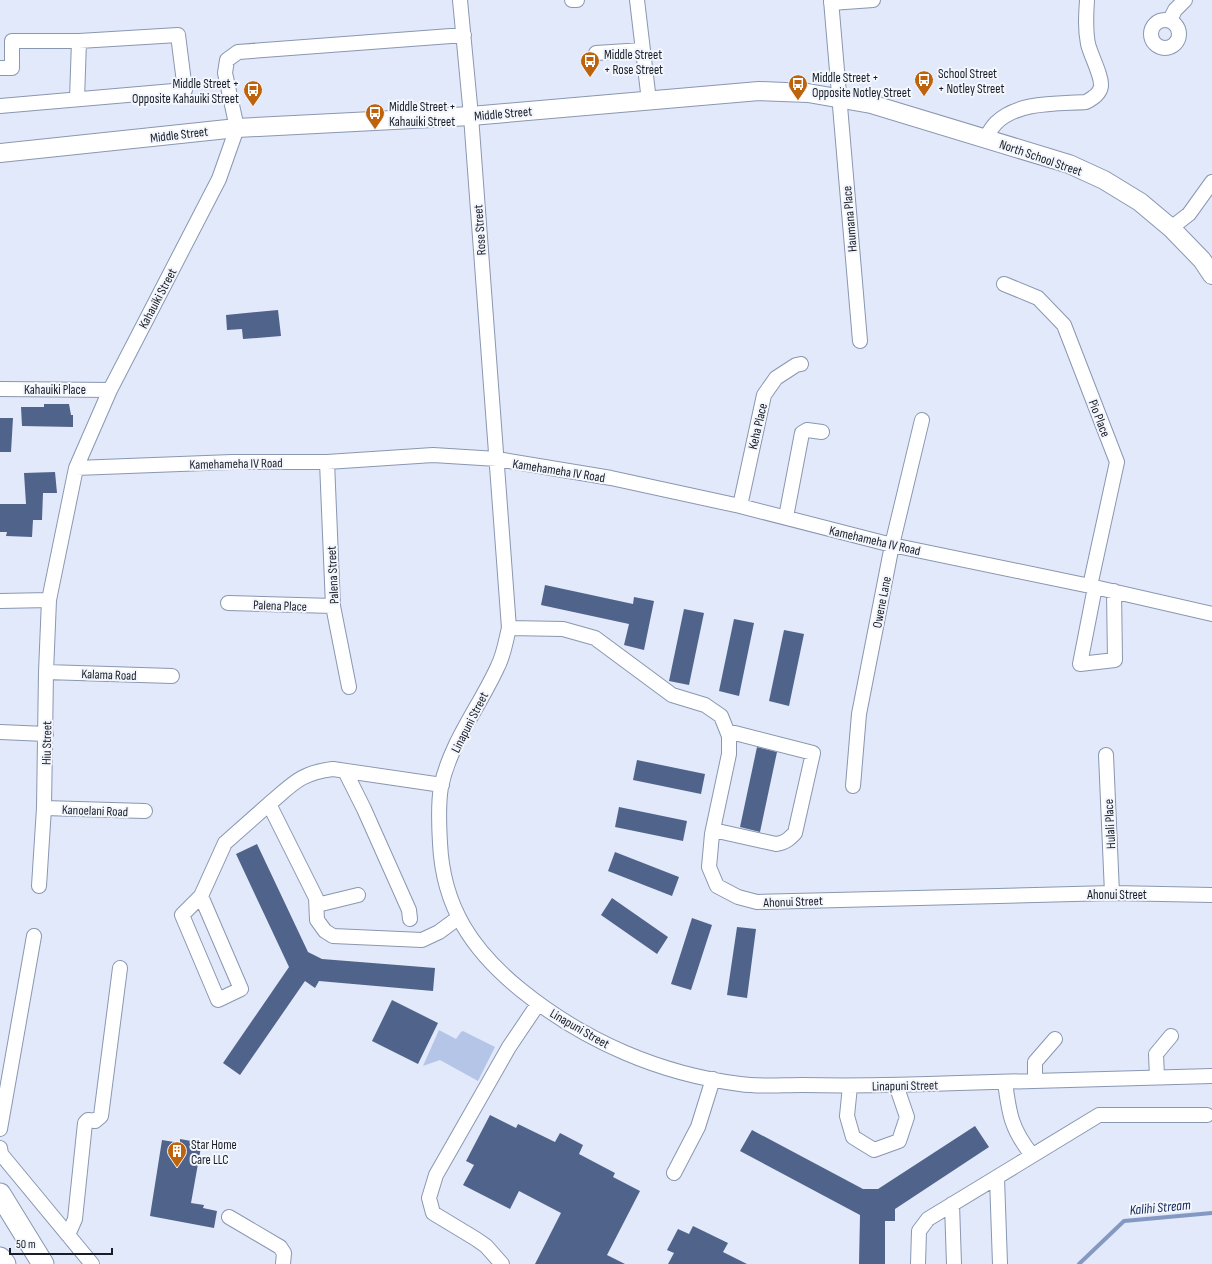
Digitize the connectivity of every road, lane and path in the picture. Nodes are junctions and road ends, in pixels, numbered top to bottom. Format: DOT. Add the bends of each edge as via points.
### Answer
graph roads {
  1 [pos="460,0"];
  2 [pos="572,0"];
  3 [pos="577,0"];
  4 [pos="637,0"];
  5 [pos="874,0"];
  6 [pos="1087,0"];
  7 [pos="1185,0"];
  8 [pos="831,1"];
  9 [pos="1170,20"];
  10 [pos="464,35"];
  11 [pos="79,41"];
  12 [pos="643,50"];
  13 [pos="596,53"];
  14 [pos="0,68"];
  15 [pos="838,97"];
  16 [pos="77,99"];
  17 [pos="648,101"];
  18 [pos="0,106"];
  19 [pos="471,116"];
  20 [pos="238,128"];
  21 [pos="985,138"];
  22 [pos="0,153"];
  23 [pos="1212,182"];
  24 [pos="1170,228"];
  25 [pos="1212,275"];
  26 [pos="1004,284"];
  27 [pos="860,341"];
  28 [pos="801,364"];
  29 [pos="0,389"];
  30 [pos="110,390"];
  31 [pos="922,420"];
  32 [pos="822,432"];
  33 [pos="496,460"];
  34 [pos="327,462"];
  35 [pos="76,468"];
  36 [pos="740,506"];
  37 [pos="786,517"];
  38 [pos="892,545"];
  39 [pos="1093,586"];
  40 [pos="1114,591"];
  41 [pos="49,600"];
  42 [pos="0,601"];
  43 [pos="228,603"];
  44 [pos="333,606"];
  45 [pos="1212,614"];
  46 [pos="509,628"];
  47 [pos="46,672"];
  48 [pos="172,676"];
  49 [pos="349,687"];
  50 [pos="727,731"];
  51 [pos="0,732"];
  52 [pos="46,734"];
  53 [pos="1106,755"];
  54 [pos="345,771"];
  55 [pos="442,785"];
  56 [pos="853,786"];
  57 [pos="269,804"];
  58 [pos="44,808"];
  59 [pos="145,811"];
  60 [pos="713,830"];
  61 [pos="39,886"];
  62 [pos="1112,893"];
  63 [pos="358,895"];
  64 [pos="1212,895"];
  65 [pos="201,896"];
  66 [pos="317,905"];
  67 [pos="458,918"];
  68 [pos="410,919"];
  69 [pos="34,936"];
  70 [pos="120,968"];
  71 [pos="538,1004"];
  72 [pos="1171,1036"];
  73 [pos="1055,1039"];
  74 [pos="1212,1076"];
  75 [pos="1157,1077"];
  76 [pos="713,1079"];
  77 [pos="1035,1080"];
  78 [pos="1005,1082"];
  79 [pos="896,1085"];
  80 [pos="850,1086"];
  81 [pos="1207,1116"];
  82 [pos="0,1129"];
  83 [pos="1,1151"];
  84 [pos="1032,1155"];
  85 [pos="674,1173"];
  86 [pos="997,1178"];
  87 [pos="0,1194"];
  88 [pos="952,1204"];
  89 [pos="0,1211"];
  90 [pos="229,1217"];
  91 [pos="68,1234"];
  92 [pos="0,1258"];
  93 [pos="5,1264"];
  94 [pos="40,1264"];
  95 [pos="43,1264"];
  96 [pos="92,1264"];
  97 [pos="283,1264"];
  98 [pos="502,1264"];
  99 [pos="918,1264"];
  100 [pos="954,1264"];
  101 [pos="1000,1264"];
  1 -- 10 [label="street, Rose Street"];
  2 -- 3 [label="street"];
  4 -- 12 [label="street"];
  5 -- 8 [label="street"];
  6 -- 21 [label="street" via="1086,33 1101,85 1094,98 1086,102 1017,111 996,123"];
  7 -- 9 [label="street"];
  8 -- 15 [label="street, Haumana Place"];
  10 -- 19 [label="street, Rose Street"];
  10 -- 20 [label="street" via="238,52 227,60 226,73"];
  11 -- 14 [label="street" via="12,41 12,68"];
  11 -- 16 [label="street"];
  11 -- 16 [label="street" via="178,35 185,90"];
  12 -- 13 [label="street"];
  12 -- 17 [label="street"];
  15 -- 17 [label="main road, Middle Street" via="808,92 759,91"];
  15 -- 21 [label="main road, North School Street" via="871,104"];
  15 -- 27 [label="street, Haumana Place"];
  16 -- 18 [label="street"];
  17 -- 19 [label="main road, Middle Street"];
  19 -- 20 [label="main road, Middle Street"];
  19 -- 33 [label="street, Rose Street"];
  20 -- 22 [label="main road, Middle Street"];
  20 -- 30 [label="street, Kahauiki Street" via="219,179"];
  21 -- 24 [label="main road, North School Street" via="1069,164 1104,180 1140,202"];
  23 -- 24 [label="street" via="1190,214"];
  24 -- 25 [label="main road, North School Street" via="1202,260"];
  26 -- 39 [label="street, Pio Place" via="1038,298 1064,325 1118,462"];
  28 -- 36 [label="street, Keha Place" via="776,378 764,395"];
  29 -- 30 [label="street, Kahauiki Place"];
  30 -- 35 [label="street, Kahauiki Street"];
  31 -- 38 [label="street, Owene Lane"];
  32 -- 37 [label="street" via="807,430 802,433"];
  33 -- 34 [label="street, Kamehameha IV Road" via="433,456"];
  33 -- 36 [label="street, Kamehameha IV Road" via="611,478"];
  33 -- 46 [label="street, Linapuni Street"];
  34 -- 35 [label="street, Kamehameha IV Road" via="232,462"];
  34 -- 44 [label="street, Palena Street"];
  35 -- 41 [label="street"];
  36 -- 37 [label="street, Kamehameha IV Road"];
  37 -- 38 [label="street, Kamehameha IV Road"];
  38 -- 39 [label="street, Kamehameha IV Road"];
  38 -- 56 [label="street, Owene Lane" via="859,714"];
  39 -- 40 [label="street, Kamehameha IV Road"];
  39 -- 40 [label="street, Pio Place" via="1080,664 1115,660"];
  40 -- 45 [label="street, Kamehameha IV Road"];
  41 -- 42 [label="street"];
  41 -- 47 [label="street, Hiu Street"];
  43 -- 44 [label="street, Palena Place"];
  44 -- 49 [label="street, Palena Street"];
  46 -- 50 [label="street, Ahonui Street" via="563,629 595,638 672,695 705,704 721,716"];
  46 -- 55 [label="street, Linapuni Street" via="500,663 449,762"];
  47 -- 48 [label="street, Kalama Road"];
  47 -- 52 [label="street, Hiu Street"];
  50 -- 60 [label="street, Ahonui Street" via="729,754"];
  50 -- 60 [label="street" via="813,753 795,833 790,839 776,844"];
  51 -- 52 [label="street"];
  52 -- 58 [label="street, Hiu Street"];
  53 -- 62 [label="street, Hulali Place"];
  54 -- 55 [label="street"];
  54 -- 57 [label="street" via="314,771 283,790"];
  54 -- 68 [label="street" via="409,910"];
  55 -- 67 [label="street, Linapuni Street" via="440,845 445,878"];
  57 -- 65 [label="street" via="225,843"];
  57 -- 66 [label="street" via="316,898"];
  58 -- 59 [label="street, Kanoelani Road"];
  58 -- 61 [label="street, Hiu Street"];
  60 -- 62 [label="street, Ahonui Street" via="709,866 717,886 738,897 757,902"];
  62 -- 64 [label="street, Ahonui Street"];
  63 -- 66 [label="street"];
  65 -- 65 [label="street" via="182,915 218,1000 241,989"];
  66 -- 67 [label="street" via="317,920 325,931 333,936 422,940 439,932"];
  67 -- 71 [label="street, Linapuni Street" via="484,956"];
  69 -- 82 [label="street"];
  70 -- 91 [label="street" via="101,1116 95,1121 88,1120 85,1123 75,1219"];
  71 -- 76 [label="street, Linapuni Street" via="573,1027 627,1055 675,1071"];
  71 -- 98 [label="street" via="509,1047 436,1175 429,1198 433,1213 486,1246"];
  72 -- 75 [label="street" via="1156,1054"];
  73 -- 77 [label="street" via="1035,1062"];
  74 -- 75 [label="street, Linapuni Street"];
  75 -- 77 [label="street, Linapuni Street"];
  76 -- 80 [label="street, Linapuni Street" via="742,1084"];
  76 -- 85 [label="street" via="698,1127"];
  77 -- 78 [label="street, Linapuni Street"];
  78 -- 79 [label="street, Linapuni Street"];
  78 -- 84 [label="street" via="1010,1117 1022,1143"];
  79 -- 80 [label="street, Linapuni Street"];
  79 -- 80 [label="street" via="907,1117 899,1141 874,1150 853,1137 846,1116"];
  81 -- 84 [label="street" via="1098,1115"];
  83 -- 91 [label="street"];
  84 -- 86 [label="street"];
  86 -- 88 [label="street"];
  86 -- 101 [label="street"];
  87 -- 95 [label="highway"];
  88 -- 99 [label="street" via="928,1219 919,1231"];
  88 -- 100 [label="street"];
  89 -- 94 [label="highway"];
  90 -- 97 [label="street" via="280,1247 284,1253"];
  91 -- 96 [label="street"];
  92 -- 93 [label="highway"];
}
